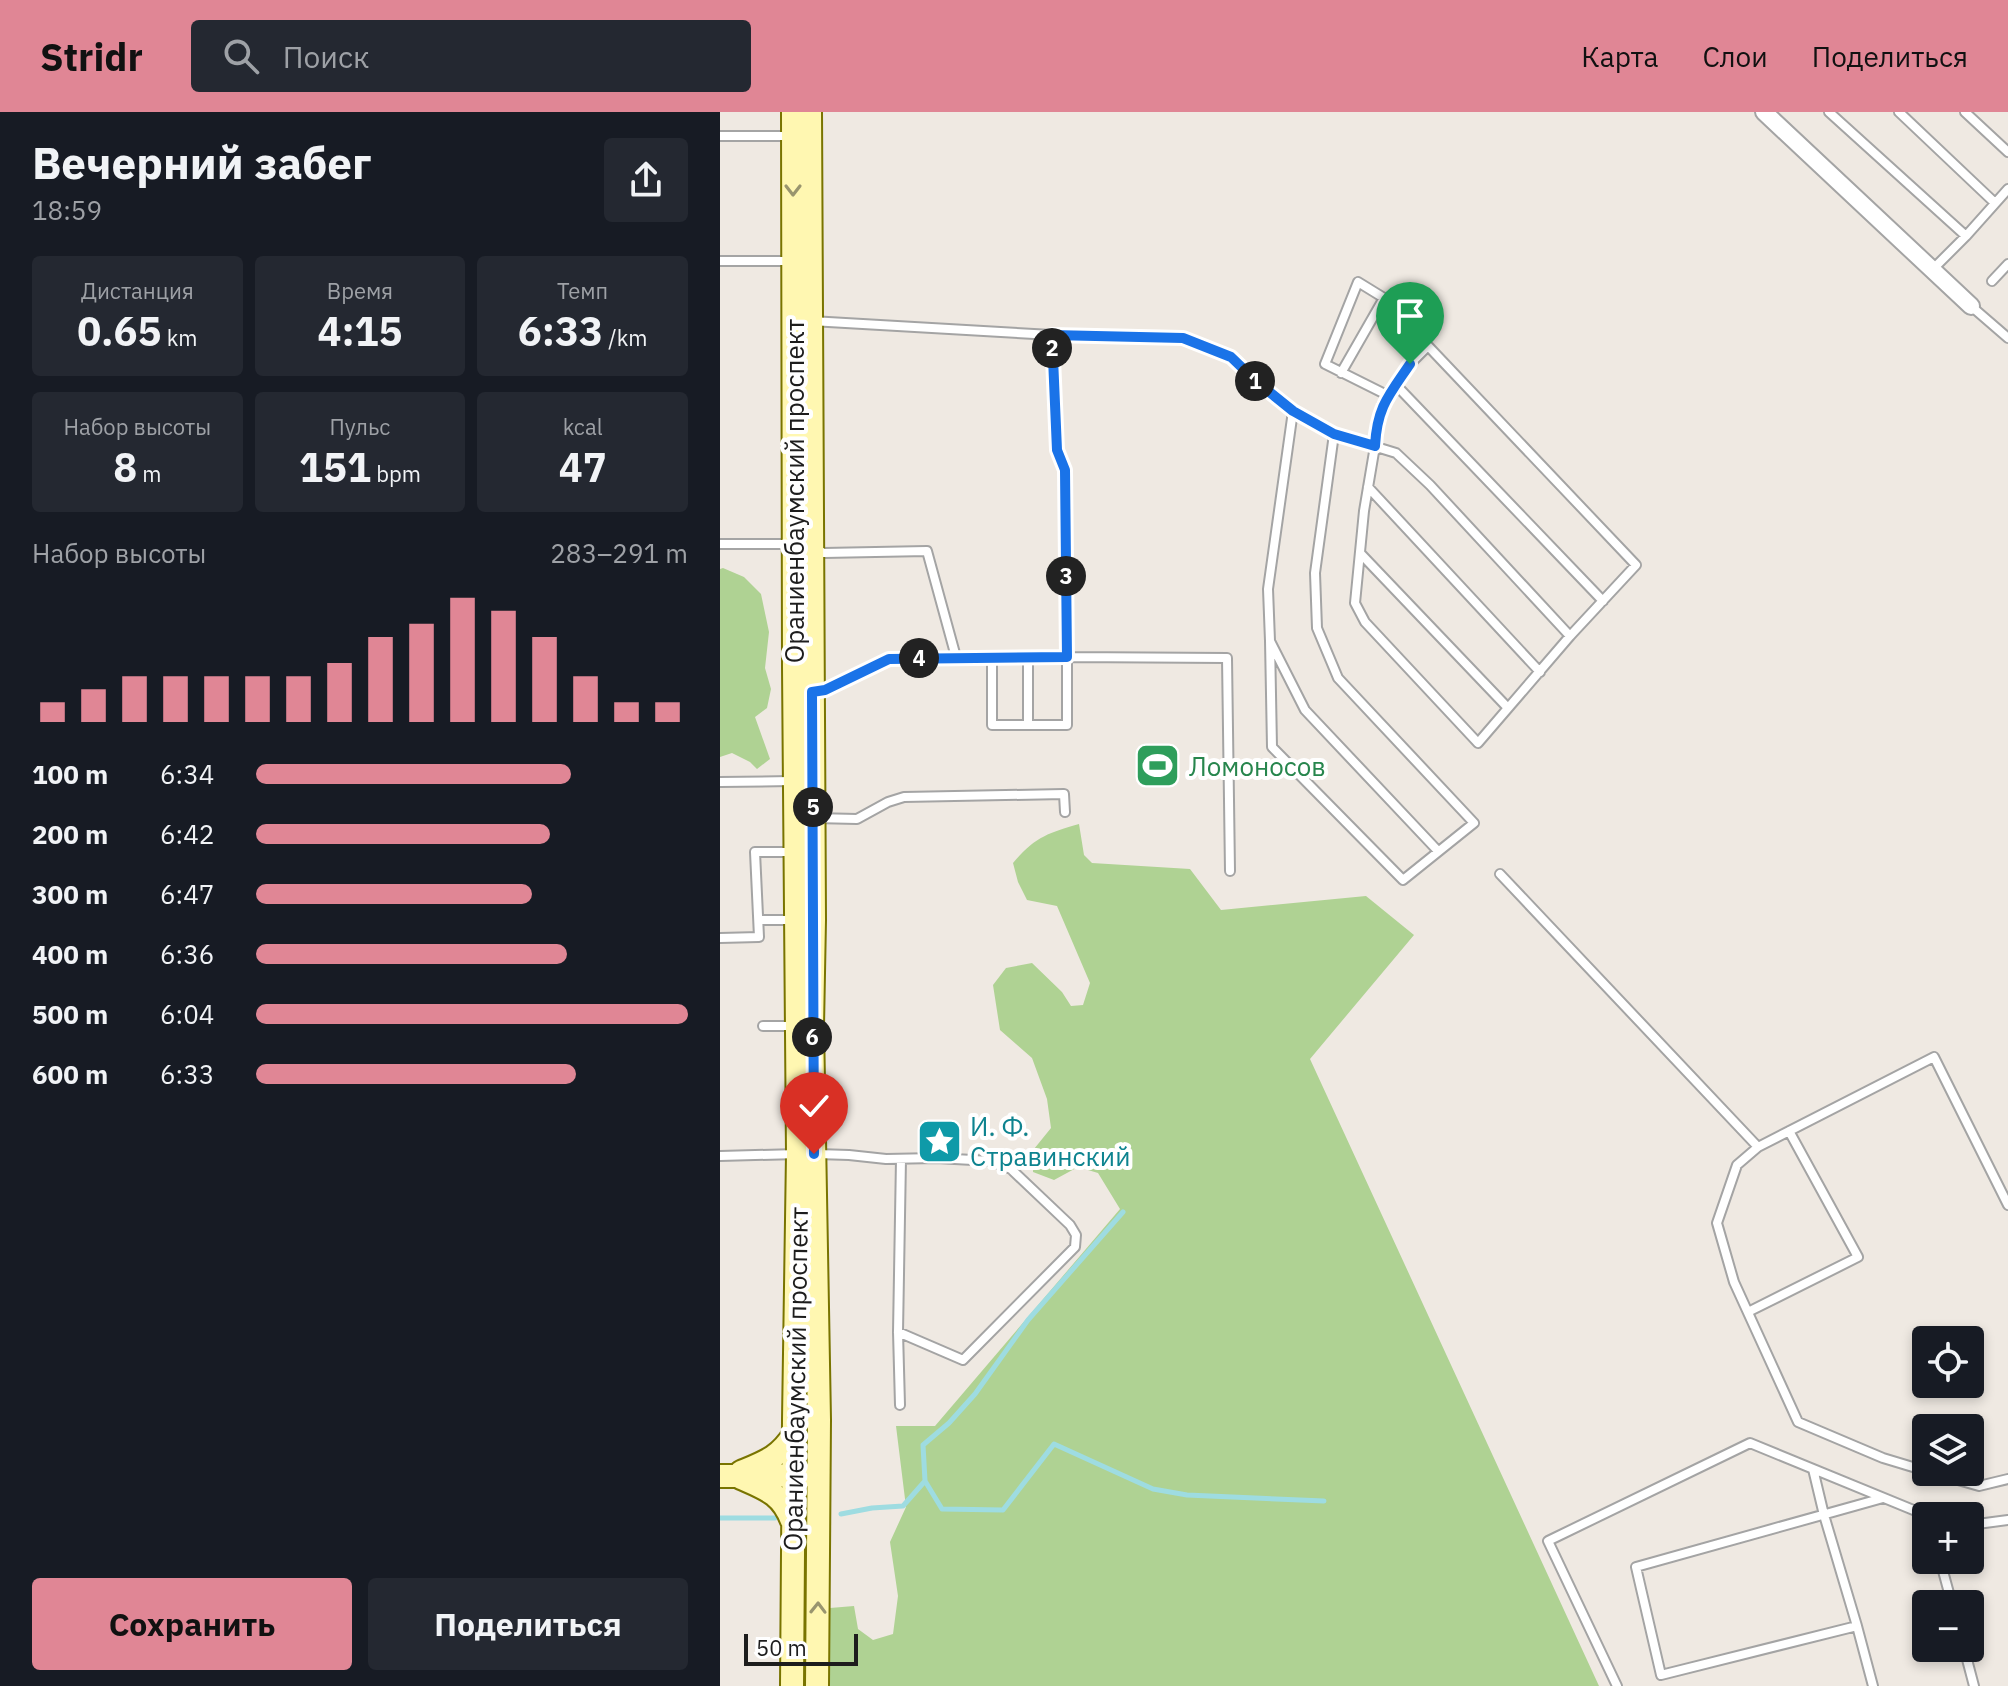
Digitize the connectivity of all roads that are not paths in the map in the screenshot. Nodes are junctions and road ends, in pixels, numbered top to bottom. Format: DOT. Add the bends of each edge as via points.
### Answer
graph roads {
  1 [pos="793,112"];
  2 [pos="810,112"];
  3 [pos="1764,112"];
  4 [pos="1829,112"];
  5 [pos="1899,112"];
  6 [pos="1965,112"];
  7 [pos="720,136"];
  8 [pos="802,136"];
  9 [pos="2008,152"];
  10 [pos="2008,189"];
  11 [pos="1995,203"];
  12 [pos="1966,236"];
  13 [pos="720,261"];
  14 [pos="802,261"];
  15 [pos="2008,264"];
  16 [pos="1932,270"];
  17 [pos="1992,281"];
  18 [pos="1971,306"];
  19 [pos="802,321"];
  20 [pos="1052,335"];
  21 [pos="2008,338"];
  22 [pos="1341,373"];
  23 [pos="1396,385"];
  24 [pos="1389,396"];
  25 [pos="1293,411"];
  26 [pos="1334,434"];
  27 [pos="1375,446"];
  28 [pos="1368,487"];
  29 [pos="720,544"];
  30 [pos="803,545"];
  31 [pos="1360,553"];
  32 [pos="1603,601"];
  33 [pos="1570,636"];
  34 [pos="1270,641"];
  35 [pos="956,657"];
  36 [pos="992,657"];
  37 [pos="1028,657"];
  38 [pos="1067,657"];
  39 [pos="1540,672"];
  40 [pos="804,693"];
  41 [pos="1508,708"];
  42 [pos="1028,725"];
  43 [pos="796,781"];
  44 [pos="720,782"];
  45 [pos="1065,812"];
  46 [pos="813,818"];
  47 [pos="1438,851"];
  48 [pos="797,852"];
  49 [pos="1230,871"];
  50 [pos="1500,874"];
  51 [pos="759,920"];
  52 [pos="805,920"];
  53 [pos="720,938"];
  54 [pos="763,1026"];
  55 [pos="804,1026"];
  56 [pos="1789,1131"];
  57 [pos="1758,1147"];
  58 [pos="806,1154"];
  59 [pos="720,1156"];
  60 [pos="901,1159"];
  61 [pos="2008,1205"];
  62 [pos="1748,1312"];
  63 [pos="898,1332"];
  64 [pos="900,1405"];
  65 [pos="794,1434"];
  66 [pos="1912,1466"];
  67 [pos="1813,1469"];
  68 [pos="819,1475"];
  69 [pos="724,1476"];
  70 [pos="795,1476"];
  71 [pos="2008,1479"];
  72 [pos="1984,1485"];
  73 [pos="1883,1498"];
  74 [pos="1912,1510"];
  75 [pos="1824,1515"];
  76 [pos="2008,1520"];
  77 [pos="1984,1523"];
  78 [pos="794,1526"];
  79 [pos="1857,1626"];
  80 [pos="1968,1662"];
  81 [pos="792,1686"];
  82 [pos="817,1686"];
  83 [pos="1617,1686"];
  84 [pos="1873,1686"];
  85 [pos="1974,1686"];
  1 -- 8 [label="main road, Ораниенбаумский проспект"];
  2 -- 8 [label="main road, Ораниенбаумский проспект"];
  3 -- 16 [label="street"];
  4 -- 12 [label="lane"];
  5 -- 11 [label="lane"];
  6 -- 9 [label="lane"];
  7 -- 8 [label="lane"];
  8 -- 14 [label="main road, Ораниенбаумский проспект"];
  10 -- 11 [label="lane"];
  11 -- 12 [label="lane"];
  12 -- 16 [label="lane"];
  13 -- 14 [label="lane"];
  14 -- 19 [label="main road, Ораниенбаумский проспект"];
  15 -- 17 [label="lane"];
  16 -- 18 [label="street"];
  18 -- 21 [label="lane"];
  19 -- 20 [label="lane"];
  19 -- 30 [label="main road, Ораниенбаумский проспект"];
  20 -- 25 [label="lane" via="1183,338 1231,357"];
  20 -- 38 [label="lane" via="1057,450 1065,470"];
  22 -- 22 [label="lane" via="1384,298 1358,282 1325,364"];
  22 -- 24 [label="lane"];
  23 -- 24 [label="lane"];
  23 -- 32 [label="lane"];
  23 -- 32 [label="lane" via="1428,346 1636,565"];
  24 -- 27 [label="lane" via="1382,405"];
  25 -- 26 [label="lane"];
  25 -- 34 [label="lane" via="1268,589"];
  26 -- 27 [label="lane"];
  26 -- 47 [label="lane" via="1315,573 1317,628 1338,678 1474,823"];
  27 -- 28 [label="lane"];
  27 -- 33 [label="lane" via="1396,453 1430,485"];
  28 -- 31 [label="lane"];
  28 -- 39 [label="lane"];
  29 -- 30 [label="lane"];
  30 -- 35 [label="lane" via="824,553 927,551"];
  30 -- 40 [label="main road, Ораниенбаумский проспект"];
  31 -- 41 [label="lane"];
  31 -- 41 [label="lane" via="1355,603 1365,622 1478,743"];
  32 -- 33 [label="lane"];
  33 -- 39 [label="lane"];
  34 -- 47 [label="lane" via="1305,710"];
  34 -- 47 [label="lane" via="1272,747 1403,880"];
  35 -- 36 [label="lane"];
  35 -- 40 [label="lane" via="889,659 825,690"];
  36 -- 37 [label="lane"];
  36 -- 42 [label="lane" via="992,725"];
  37 -- 38 [label="lane"];
  37 -- 42 [label="lane"];
  38 -- 42 [label="lane" via="1067,725"];
  38 -- 49 [label="lane" via="1227,658"];
  39 -- 41 [label="lane"];
  40 -- 43 [label="main road, Ораниенбаумский проспект"];
  40 -- 46 [label="main road, Ораниенбаумский проспект"];
  43 -- 44 [label="lane"];
  43 -- 48 [label="main road, Ораниенбаумский проспект"];
  45 -- 46 [label="lane" via="1064,794 904,797 857,819"];
  46 -- 52 [label="main road, Ораниенбаумский проспект"];
  48 -- 51 [label="lane" via="755,852"];
  48 -- 52 [label="main road, Ораниенбаумский проспект"];
  50 -- 57 [label="lane"];
  51 -- 52 [label="lane"];
  51 -- 53 [label="lane" via="759,937"];
  52 -- 55 [label="main road, Ораниенбаумский проспект"];
  54 -- 55 [label="lane"];
  55 -- 58 [label="main road, Ораниенбаумский проспект"];
  56 -- 57 [label="lane"];
  56 -- 61 [label="lane" via="1934,1057"];
  56 -- 62 [label="lane" via="1858,1257"];
  57 -- 62 [label="lane" via="1737,1165 1717,1223"];
  58 -- 59 [label="lane"];
  58 -- 60 [label="lane"];
  58 -- 65 [label="main road, Ораниенбаумский проспект"];
  58 -- 68 [label="main road, Ораниенбаумский проспект"];
  60 -- 63 [label="lane"];
  60 -- 63 [label="lane" via="979,1159 1011,1169 1076,1235 1075,1247 963,1360"];
  62 -- 66 [label="lane" via="1798,1422"];
  63 -- 64 [label="lane"];
  65 -- 69 [label="main road" via="776,1456"];
  65 -- 70 [label="main road, Ораниенбаумский проспект"];
  67 -- 73 [label="lane"];
  67 -- 75 [label="lane"];
  67 -- 83 [label="lane" via="1750,1443 1548,1541"];
  68 -- 70 [label="main road"];
  82 -- 68 [label="main road, Ораниенбаумский проспект, one-way"];
  69 -- 70 [label="main road"];
  69 -- 78 [label="main road" via="743,1479 779,1498"];
  70 -- 78 [label="main road, Ораниенбаумский проспект"];
  71 -- 72 [label="lane"];
  73 -- 74 [label="lane"];
  73 -- 75 [label="lane"];
  75 -- 79 [label="lane"];
  75 -- 79 [label="lane" via="1636,1567 1661,1675"];
  76 -- 77 [label="lane"];
  78 -- 81 [label="main road, Ораниенбаумский проспект"];
  79 -- 84 [label="lane"];
  80 -- 85 [label="lane"];
}
